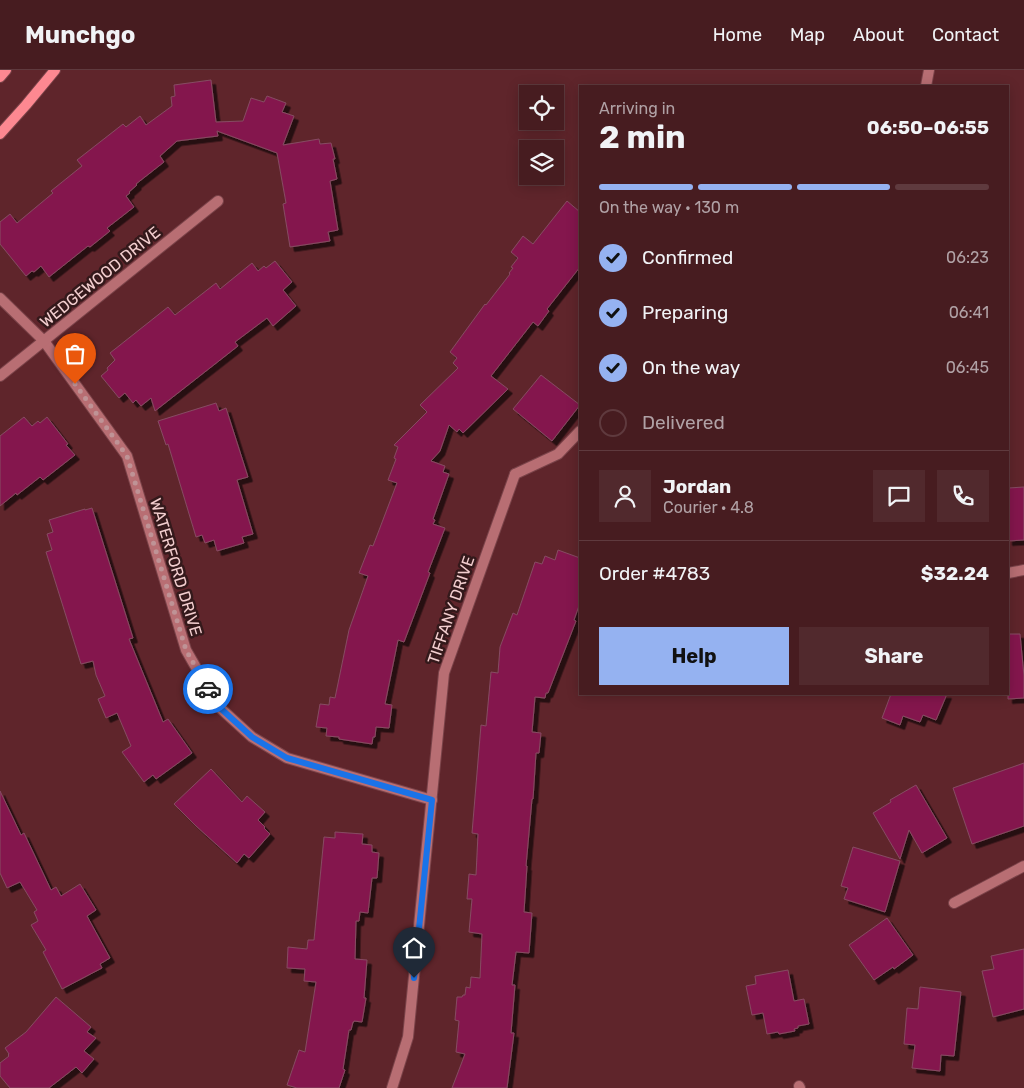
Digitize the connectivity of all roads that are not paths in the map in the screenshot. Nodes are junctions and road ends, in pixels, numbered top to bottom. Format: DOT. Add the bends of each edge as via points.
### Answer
graph roads {
  1 [pos="6,70"];
  2 [pos="55,70"];
  3 [pos="929,70"];
  4 [pos="0,77"];
  5 [pos="926,85"];
  6 [pos="0,134"];
  7 [pos="218,201"];
  8 [pos="0,298"];
  9 [pos="44,341"];
  10 [pos="0,376"];
  11 [pos="579,432"];
  12 [pos="1024,570"];
  13 [pos="1009,573"];
  14 [pos="432,800"];
  15 [pos="1024,866"];
  16 [pos="954,903"];
  17 [pos="392,1088"];
  1 -- 4 [label="main road"];
  2 -- 6 [label="main road"];
  3 -- 5 [label="street"];
  7 -- 9 [label="street, WEDGEWOOD DRIVE"];
  8 -- 9 [label="street, WATERFORD DRIVE"];
  9 -- 10 [label="street, WEDGEWOOD DRIVE"];
  9 -- 14 [label="street, WATERFORD DRIVE" via="127,456 186,650 218,706 252,737 287,758"];
  11 -- 14 [label="street, TIFFANY DRIVE" via="558,454 515,474 444,673"];
  12 -- 13 [label="street"];
  14 -- 17 [label="street, TIFFANY DRIVE" via="408,1037"];
  15 -- 16 [label="street"];
}
